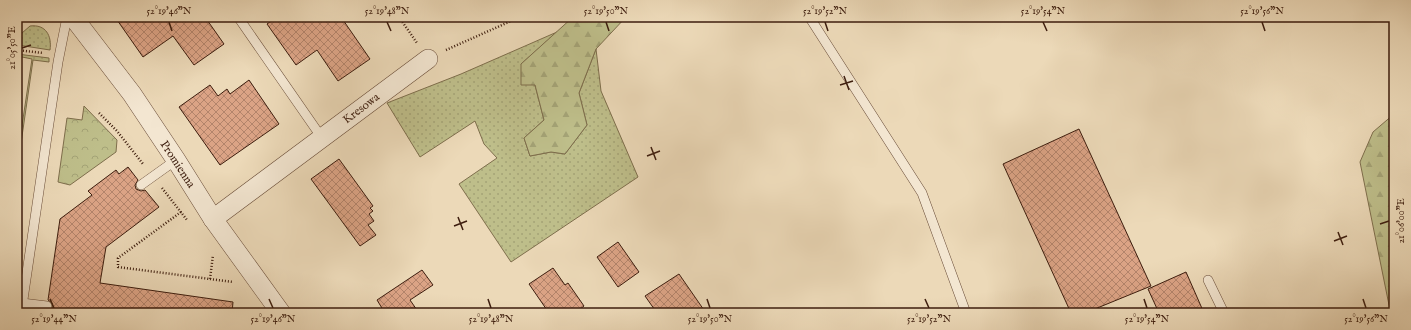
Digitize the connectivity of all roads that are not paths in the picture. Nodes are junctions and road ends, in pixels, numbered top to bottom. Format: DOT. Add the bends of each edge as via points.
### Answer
graph roads {
  1 [pos="66,17"];
  2 [pos="72,17"];
  3 [pos="238,17"];
  4 [pos="810,18"];
  5 [pos="428,58"];
  6 [pos="322,138"];
  7 [pos="176,160"];
  8 [pos="141,185"];
  9 [pos="213,219"];
  10 [pos="1208,280"];
  11 [pos="22,303"];
  12 [pos="48,306"];
  13 [pos="21,313"];
  14 [pos="281,313"];
  15 [pos="966,313"];
  16 [pos="1224,313"];
  1 -- 11 [label="lane"];
  2 -- 7 [label="street, Promienna" via="132,94"];
  3 -- 6 [label="lane"];
  4 -- 15 [label="lane" via="922,193"];
  5 -- 6 [label="street, Kresowa"];
  6 -- 9 [label="street, Kresowa"];
  7 -- 8 [label="lane"];
  7 -- 9 [label="street, Promienna"];
  9 -- 14 [label="street, Promienna"];
  10 -- 16 [label="lane"];
  11 -- 12 [label="lane"];
  11 -- 13 [label="lane"];
}
